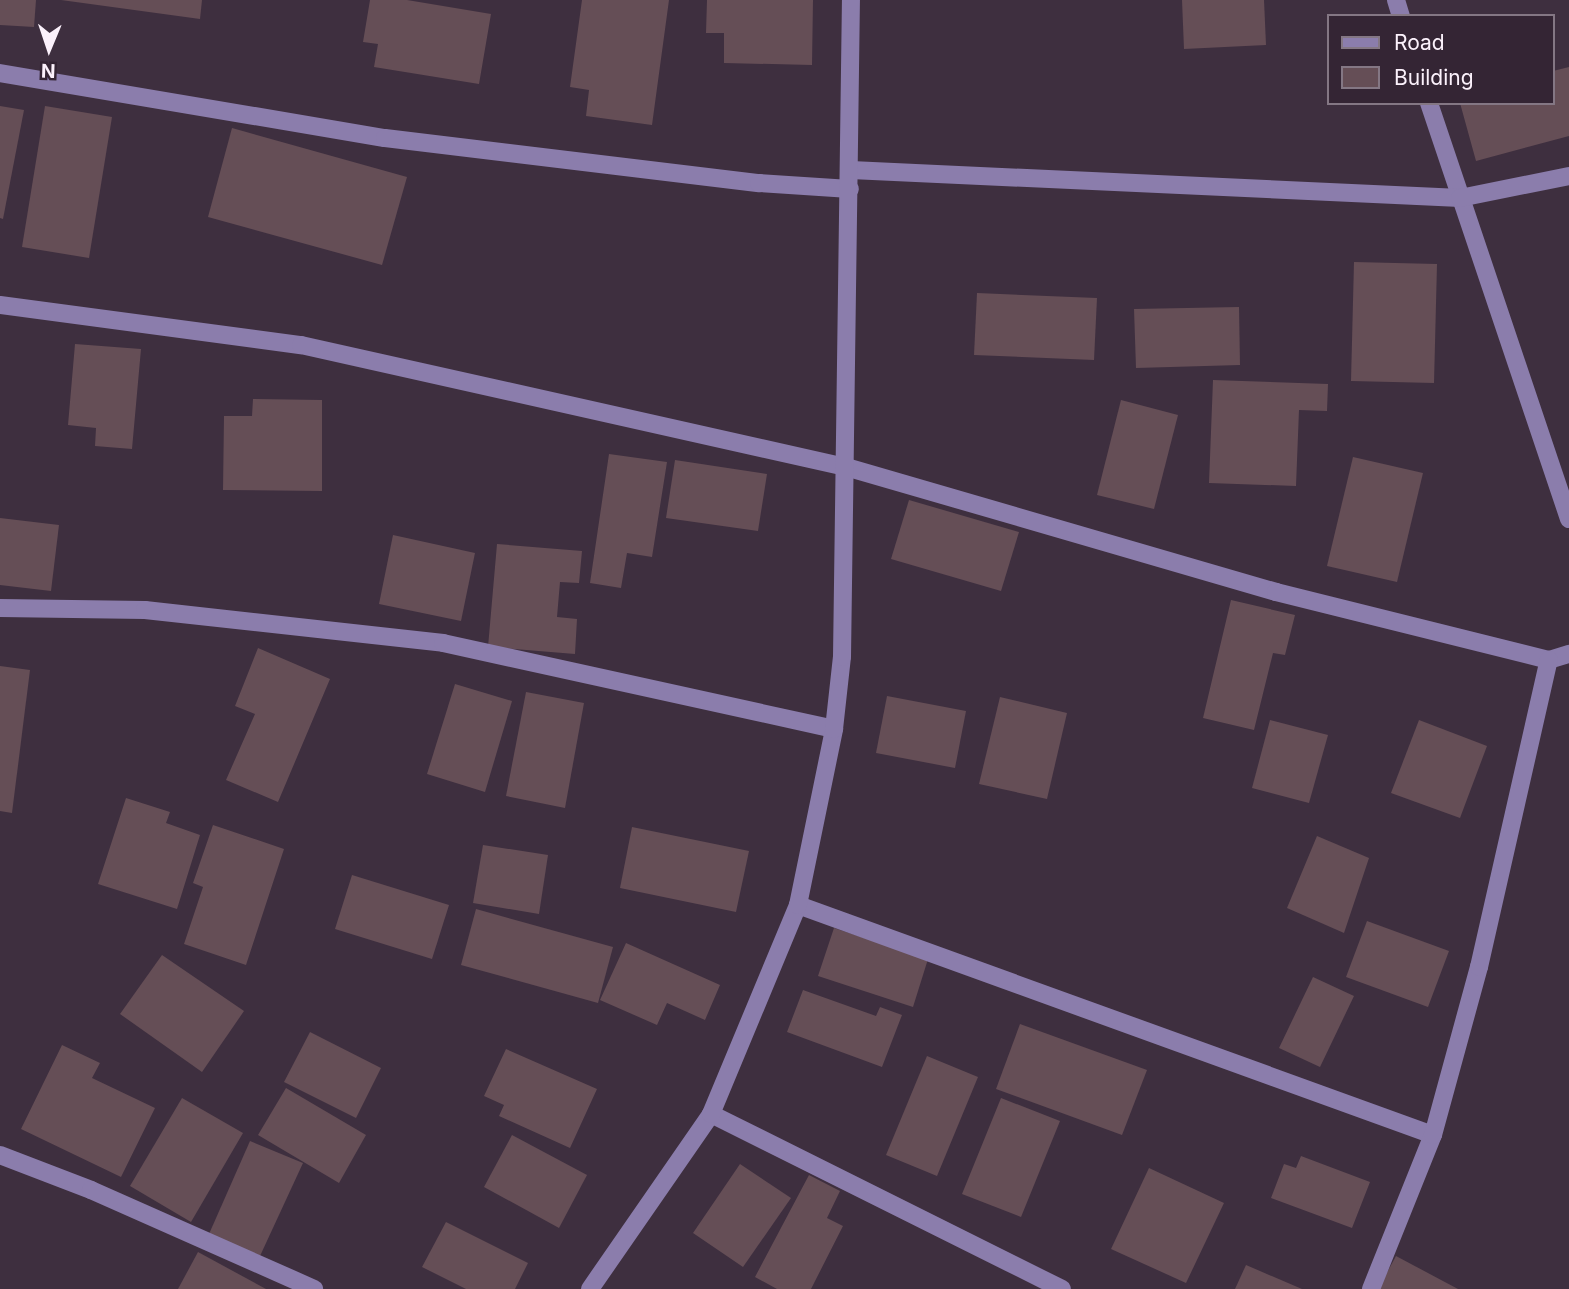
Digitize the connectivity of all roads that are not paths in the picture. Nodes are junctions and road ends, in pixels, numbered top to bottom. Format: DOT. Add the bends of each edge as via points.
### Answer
graph roads {
  1 [pos="851,0"];
  2 [pos="0,72"];
  3 [pos="1430,105"];
  4 [pos="851,170"];
  5 [pos="1569,176"];
  6 [pos="850,189"];
  7 [pos="1460,198"];
  8 [pos="0,305"];
  9 [pos="846,467"];
  10 [pos="1569,519"];
  11 [pos="0,608"];
  12 [pos="1569,654"];
  13 [pos="1549,660"];
  14 [pos="834,729"];
  15 [pos="798,905"];
  16 [pos="711,1114"];
  17 [pos="1433,1135"];
  18 [pos="0,1155"];
  19 [pos="314,1289"];
  20 [pos="590,1289"];
  21 [pos="1062,1289"];
  22 [pos="1371,1289"];
  1 -- 4 [label="street"];
  2 -- 6 [label="street" via="386,138 759,183"];
  3 -- 7 [label="street"];
  4 -- 6 [label="street"];
  4 -- 7 [label="street"];
  5 -- 7 [label="street"];
  6 -- 9 [label="street"];
  7 -- 10 [label="street"];
  8 -- 9 [label="street" via="301,345"];
  9 -- 13 [label="street" via="1276,592"];
  9 -- 14 [label="street" via="842,657"];
  11 -- 14 [label="street" via="145,610 443,643"];
  12 -- 13 [label="street"];
  13 -- 17 [label="street" via="1479,967"];
  14 -- 15 [label="street"];
  15 -- 16 [label="street"];
  15 -- 17 [label="street"];
  16 -- 20 [label="street"];
  16 -- 21 [label="street"];
  17 -- 22 [label="street"];
  18 -- 19 [label="street" via="91,1190"];
}
